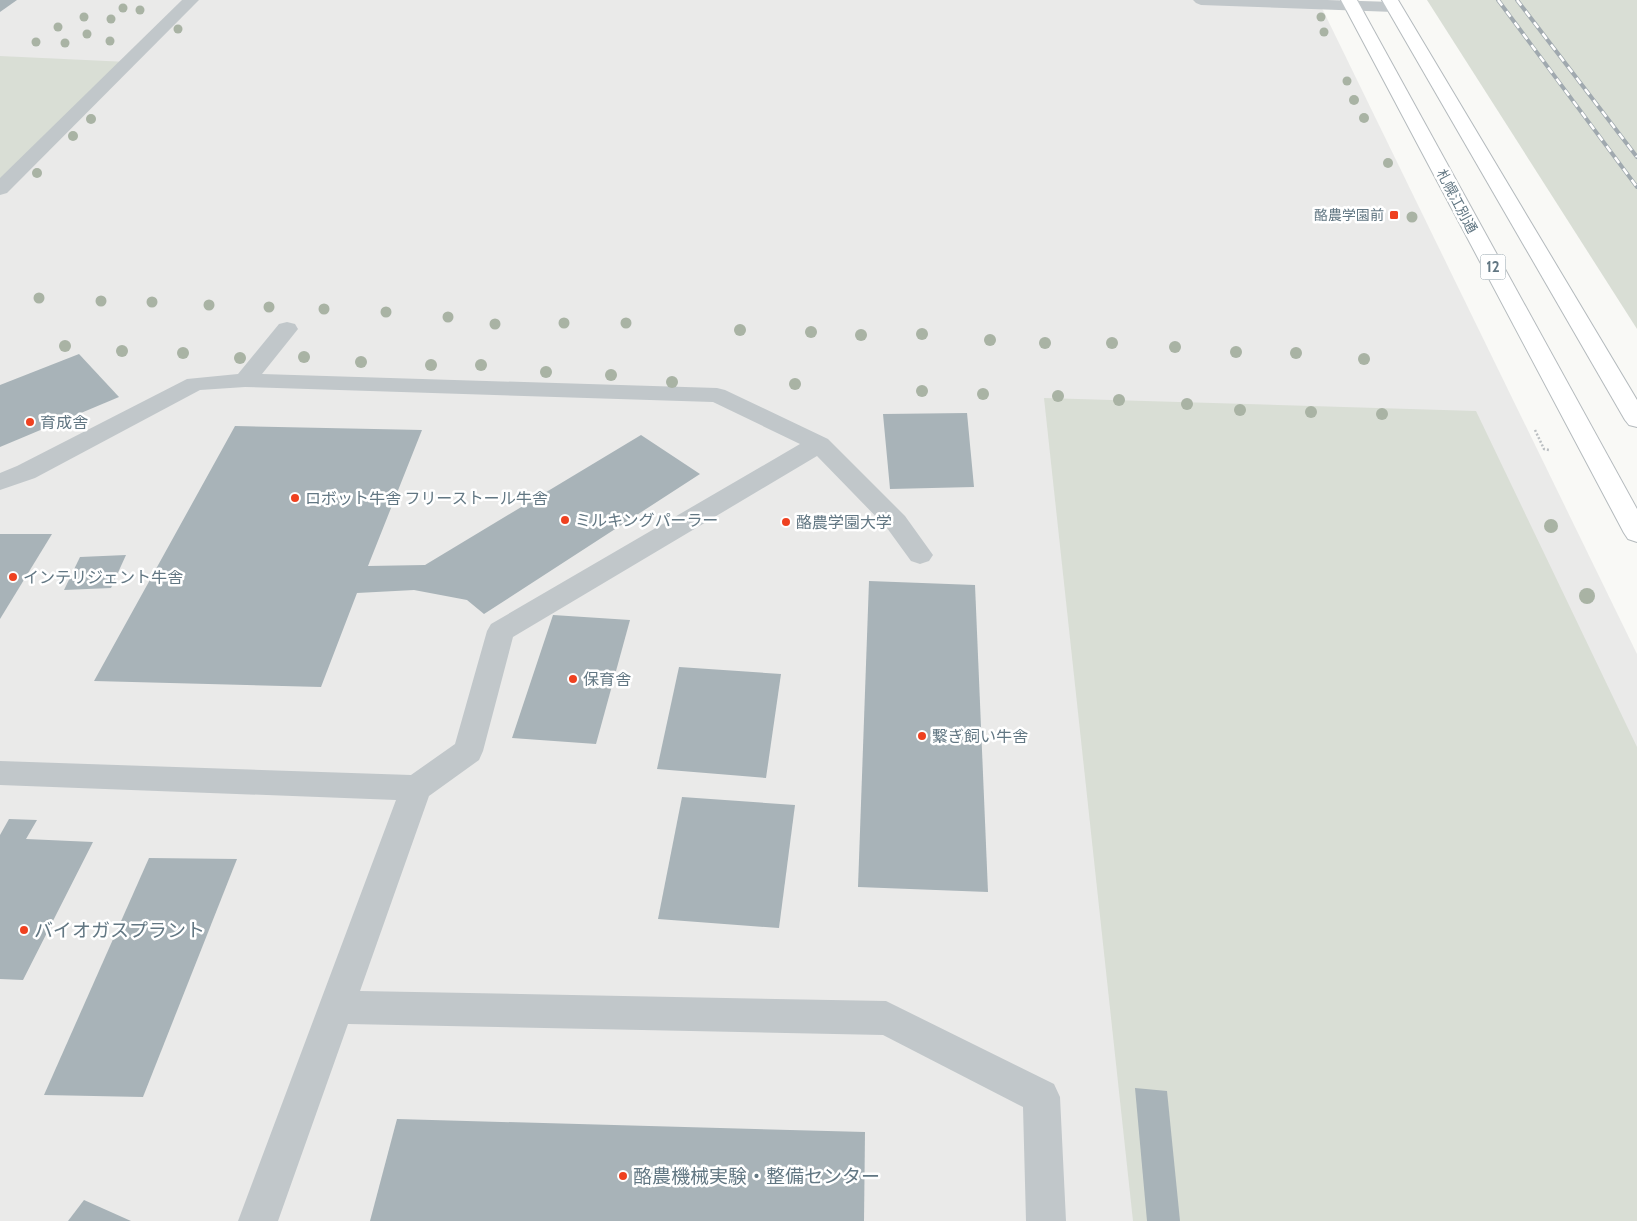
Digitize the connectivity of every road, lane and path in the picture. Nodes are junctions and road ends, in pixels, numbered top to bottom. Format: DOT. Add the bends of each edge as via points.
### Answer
graph roads {
  1 [pos="191,0"];
  2 [pos="1201,0"];
  3 [pos="1351,3"];
  4 [pos="1392,4"];
  5 [pos="0,189"];
  6 [pos="287,329"];
  7 [pos="245,380"];
  8 [pos="1637,420"];
  9 [pos="819,444"];
  10 [pos="0,482"];
  11 [pos="1637,533"];
  12 [pos="920,555"];
  13 [pos="0,773"];
  14 [pos="416,788"];
  15 [pos="337,1007"];
  16 [pos="258,1221"];
  17 [pos="1046,1221"];
  1 -- 5 [label="lane"];
  2 -- 3 [label="lane"];
  3 -- 4 [label="lane"];
  3 -- 11 [label="highway, 札幌江別通 / 12"];
  4 -- 8 [label="highway"];
  6 -- 7 [label="lane"];
  7 -- 9 [label="lane" via="717,395"];
  7 -- 10 [label="lane" via="195,384 26,472"];
  9 -- 12 [label="lane" via="896,522"];
  9 -- 14 [label="lane" via="501,631 468,751"];
  13 -- 14 [label="lane"];
  14 -- 15 [label="lane"];
  15 -- 16 [label="lane"];
  15 -- 17 [label="lane" via="886,1018 1041,1097"];
}
